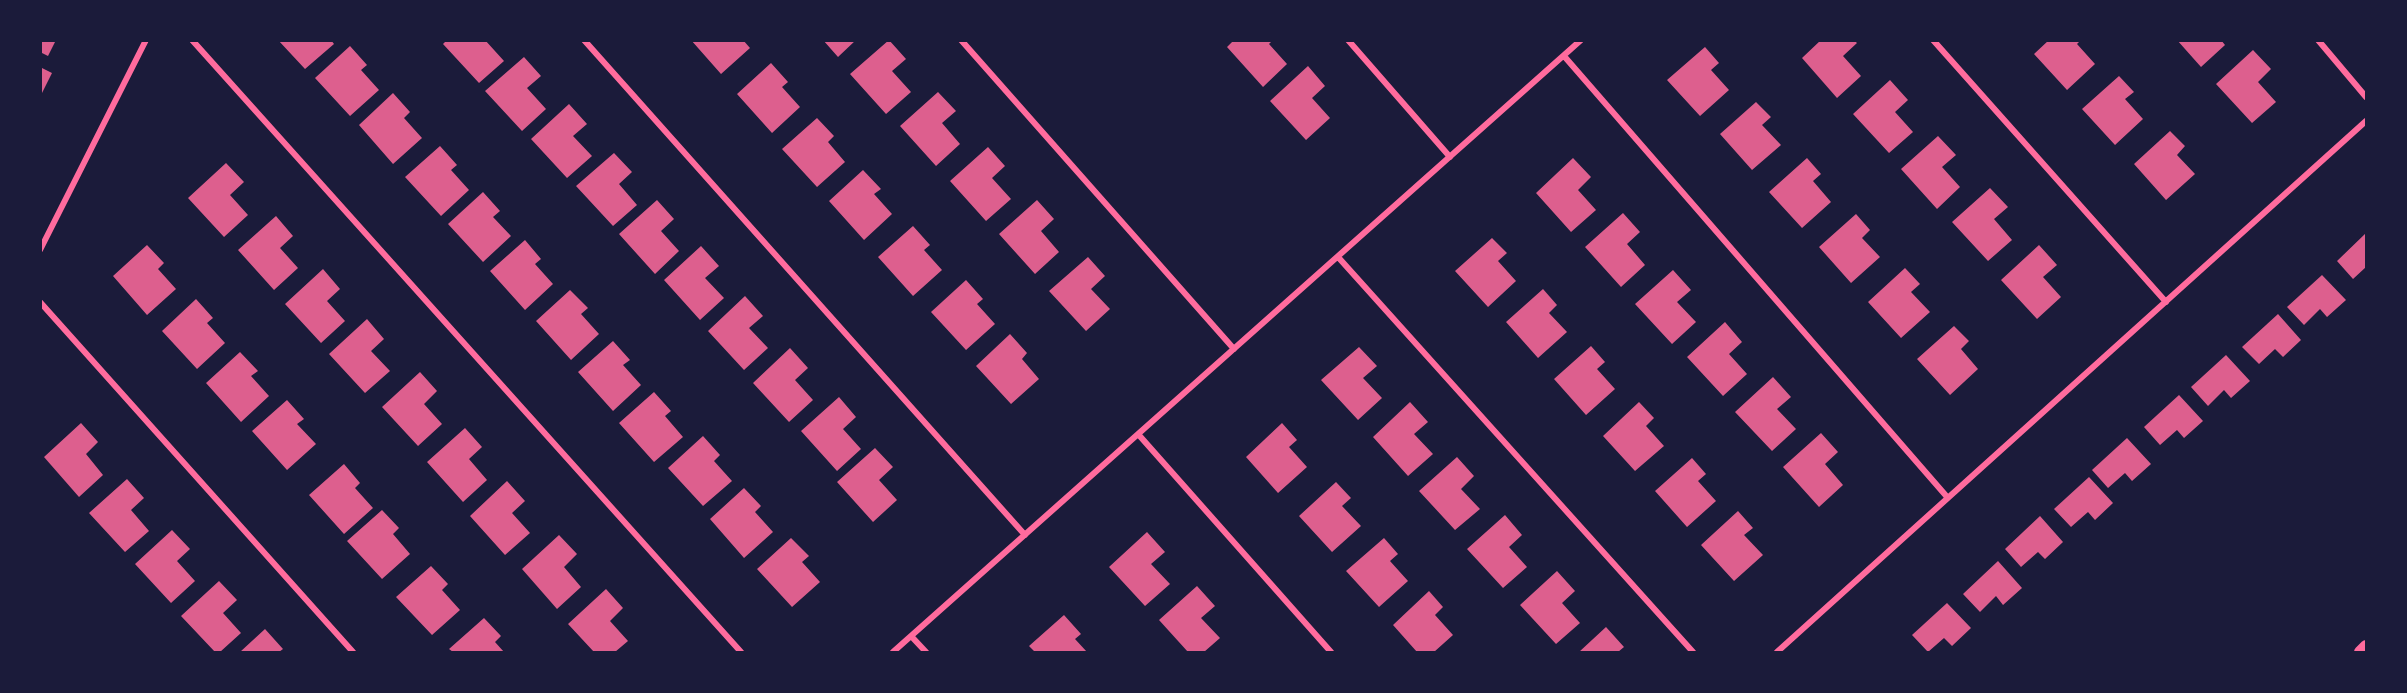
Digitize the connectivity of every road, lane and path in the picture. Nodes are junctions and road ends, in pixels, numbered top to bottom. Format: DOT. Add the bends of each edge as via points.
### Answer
graph roads {
  1 [pos="146,40"];
  2 [pos="192,40"];
  3 [pos="584,40"];
  4 [pos="961,40"];
  5 [pos="1348,40"];
  6 [pos="1581,40"];
  7 [pos="1933,40"];
  8 [pos="2318,40"];
  9 [pos="1564,56"];
  10 [pos="2367,97"];
  11 [pos="2367,122"];
  12 [pos="1450,157"];
  13 [pos="40,250"];
  14 [pos="1338,257"];
  15 [pos="40,302"];
  16 [pos="2166,302"];
  17 [pos="1234,349"];
  18 [pos="1138,434"];
  19 [pos="1948,498"];
  20 [pos="1025,535"];
  21 [pos="911,636"];
  22 [pos="2367,646"];
  23 [pos="353,652"];
  24 [pos="741,652"];
  25 [pos="893,652"];
  26 [pos="926,652"];
  27 [pos="1331,652"];
  28 [pos="1693,652"];
  29 [pos="1777,652"];
  30 [pos="2360,652"];
  1 -- 13 [label="street"];
  2 -- 24 [label="street"];
  3 -- 20 [label="street"];
  4 -- 17 [label="street"];
  5 -- 12 [label="street"];
  6 -- 9 [label="street"];
  7 -- 16 [label="street"];
  8 -- 10 [label="street"];
  9 -- 12 [label="street"];
  9 -- 19 [label="street"];
  11 -- 16 [label="street"];
  12 -- 14 [label="street"];
  14 -- 17 [label="street"];
  14 -- 28 [label="street"];
  15 -- 23 [label="street"];
  16 -- 19 [label="street"];
  17 -- 18 [label="street"];
  18 -- 20 [label="street"];
  18 -- 27 [label="street"];
  19 -- 29 [label="street"];
  20 -- 21 [label="street"];
  21 -- 25 [label="street"];
  21 -- 26 [label="street"];
  22 -- 30 [label="main road"];
}
